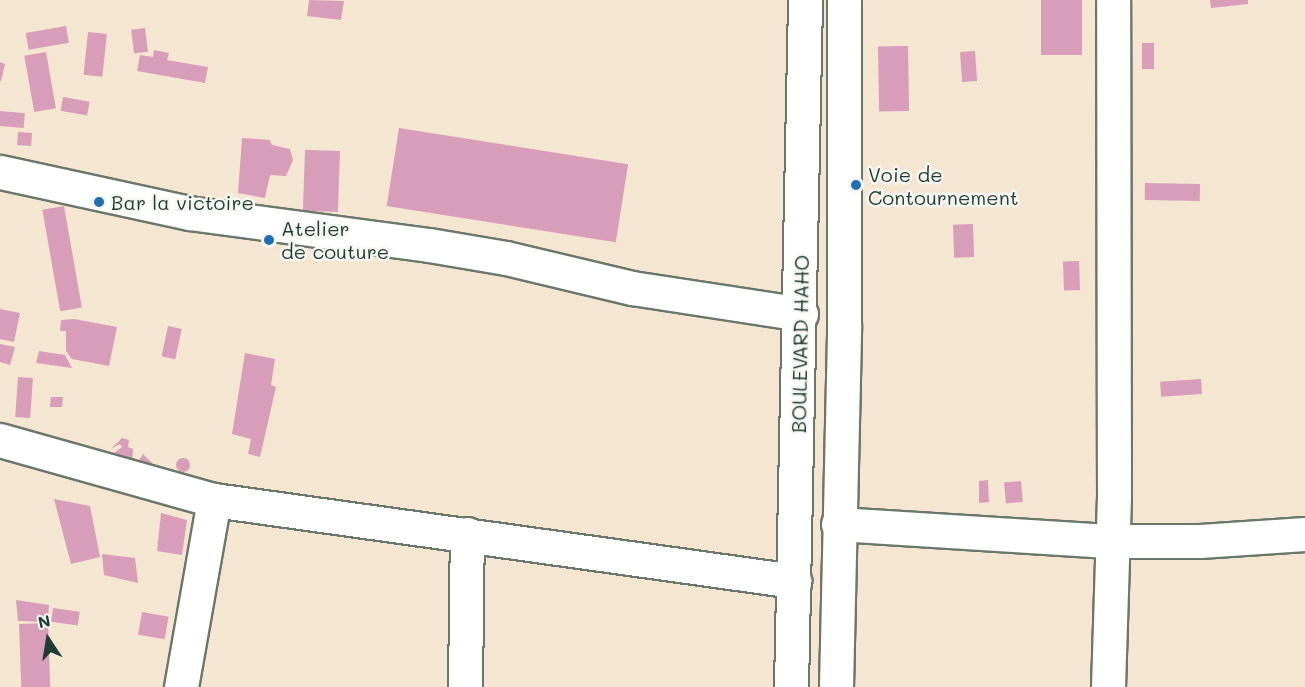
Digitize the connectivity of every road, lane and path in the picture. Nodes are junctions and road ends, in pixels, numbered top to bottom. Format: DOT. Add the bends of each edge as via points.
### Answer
graph roads {
  1 [pos="806,0"];
  2 [pos="844,0"];
  3 [pos="1113,0"];
  4 [pos="0,172"];
  5 [pos="801,314"];
  6 [pos="0,440"];
  7 [pos="214,501"];
  8 [pos="838,524"];
  9 [pos="467,534"];
  10 [pos="1305,534"];
  11 [pos="1112,541"];
  12 [pos="794,581"];
  13 [pos="181,687"];
  14 [pos="465,687"];
  15 [pos="791,687"];
  16 [pos="836,687"];
  17 [pos="1108,687"];
  1 -- 5 [label="street, BOULEVARD HAHO"];
  2 -- 8 [label="street, BOULEVARD HAHO" via="841,184 844,325"];
  3 -- 11 [label="street"];
  4 -- 5 [label="street" via="189,213 429,245 632,288"];
  5 -- 12 [label="street, BOULEVARD HAHO"];
  6 -- 7 [label="street"];
  7 -- 9 [label="street"];
  7 -- 13 [label="street"];
  8 -- 11 [label="street"];
  8 -- 16 [label="street, BOULEVARD HAHO"];
  9 -- 12 [label="street" via="729,575"];
  9 -- 14 [label="street"];
  10 -- 11 [label="street" via="1200,541"];
  11 -- 17 [label="street"];
  12 -- 15 [label="street, BOULEVARD HAHO"];
}
